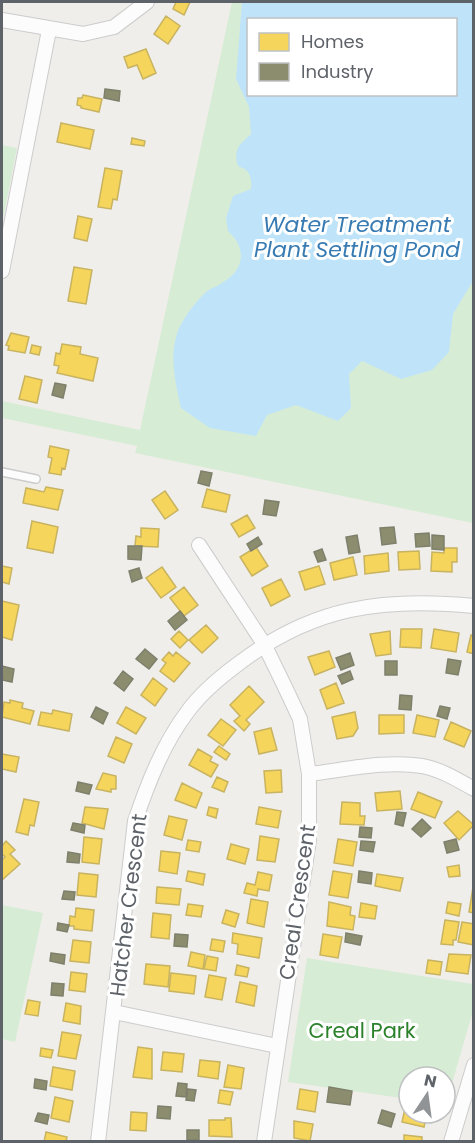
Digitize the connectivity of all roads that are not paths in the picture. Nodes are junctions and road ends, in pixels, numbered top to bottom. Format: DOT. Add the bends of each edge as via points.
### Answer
graph roads {
  1 [pos="147,2"];
  2 [pos="2,20"];
  3 [pos="49,30"];
  4 [pos="2,271"];
  5 [pos="2,472"];
  6 [pos="36,479"];
  7 [pos="199,546"];
  8 [pos="474,606"];
  9 [pos="264,644"];
  10 [pos="309,774"];
  11 [pos="474,789"];
  12 [pos="114,1012"];
  13 [pos="277,1046"];
  14 [pos="474,1065"];
  15 [pos="98,1142"];
  16 [pos="264,1142"];
  17 [pos="451,1142"];
  1 -- 3 [label="street" via="114,27 83,34"];
  2 -- 3 [label="street"];
  3 -- 4 [label="street"];
  5 -- 6 [label="lane"];
  7 -- 9 [label="street, Creal Crescent"];
  8 -- 9 [label="street, Hatcher Crescent" via="386,603 323,615"];
  9 -- 10 [label="street, Creal Crescent" via="300,720"];
  9 -- 12 [label="street, Hatcher Crescent" via="213,683 188,711 151,776 135,821"];
  10 -- 11 [label="street" via="423,766"];
  10 -- 13 [label="street, Creal Crescent" via="309,840"];
  12 -- 13 [label="street"];
  12 -- 15 [label="street, Hatcher Crescent"];
  13 -- 16 [label="street, Creal Crescent"];
  14 -- 17 [label="street"];
}
